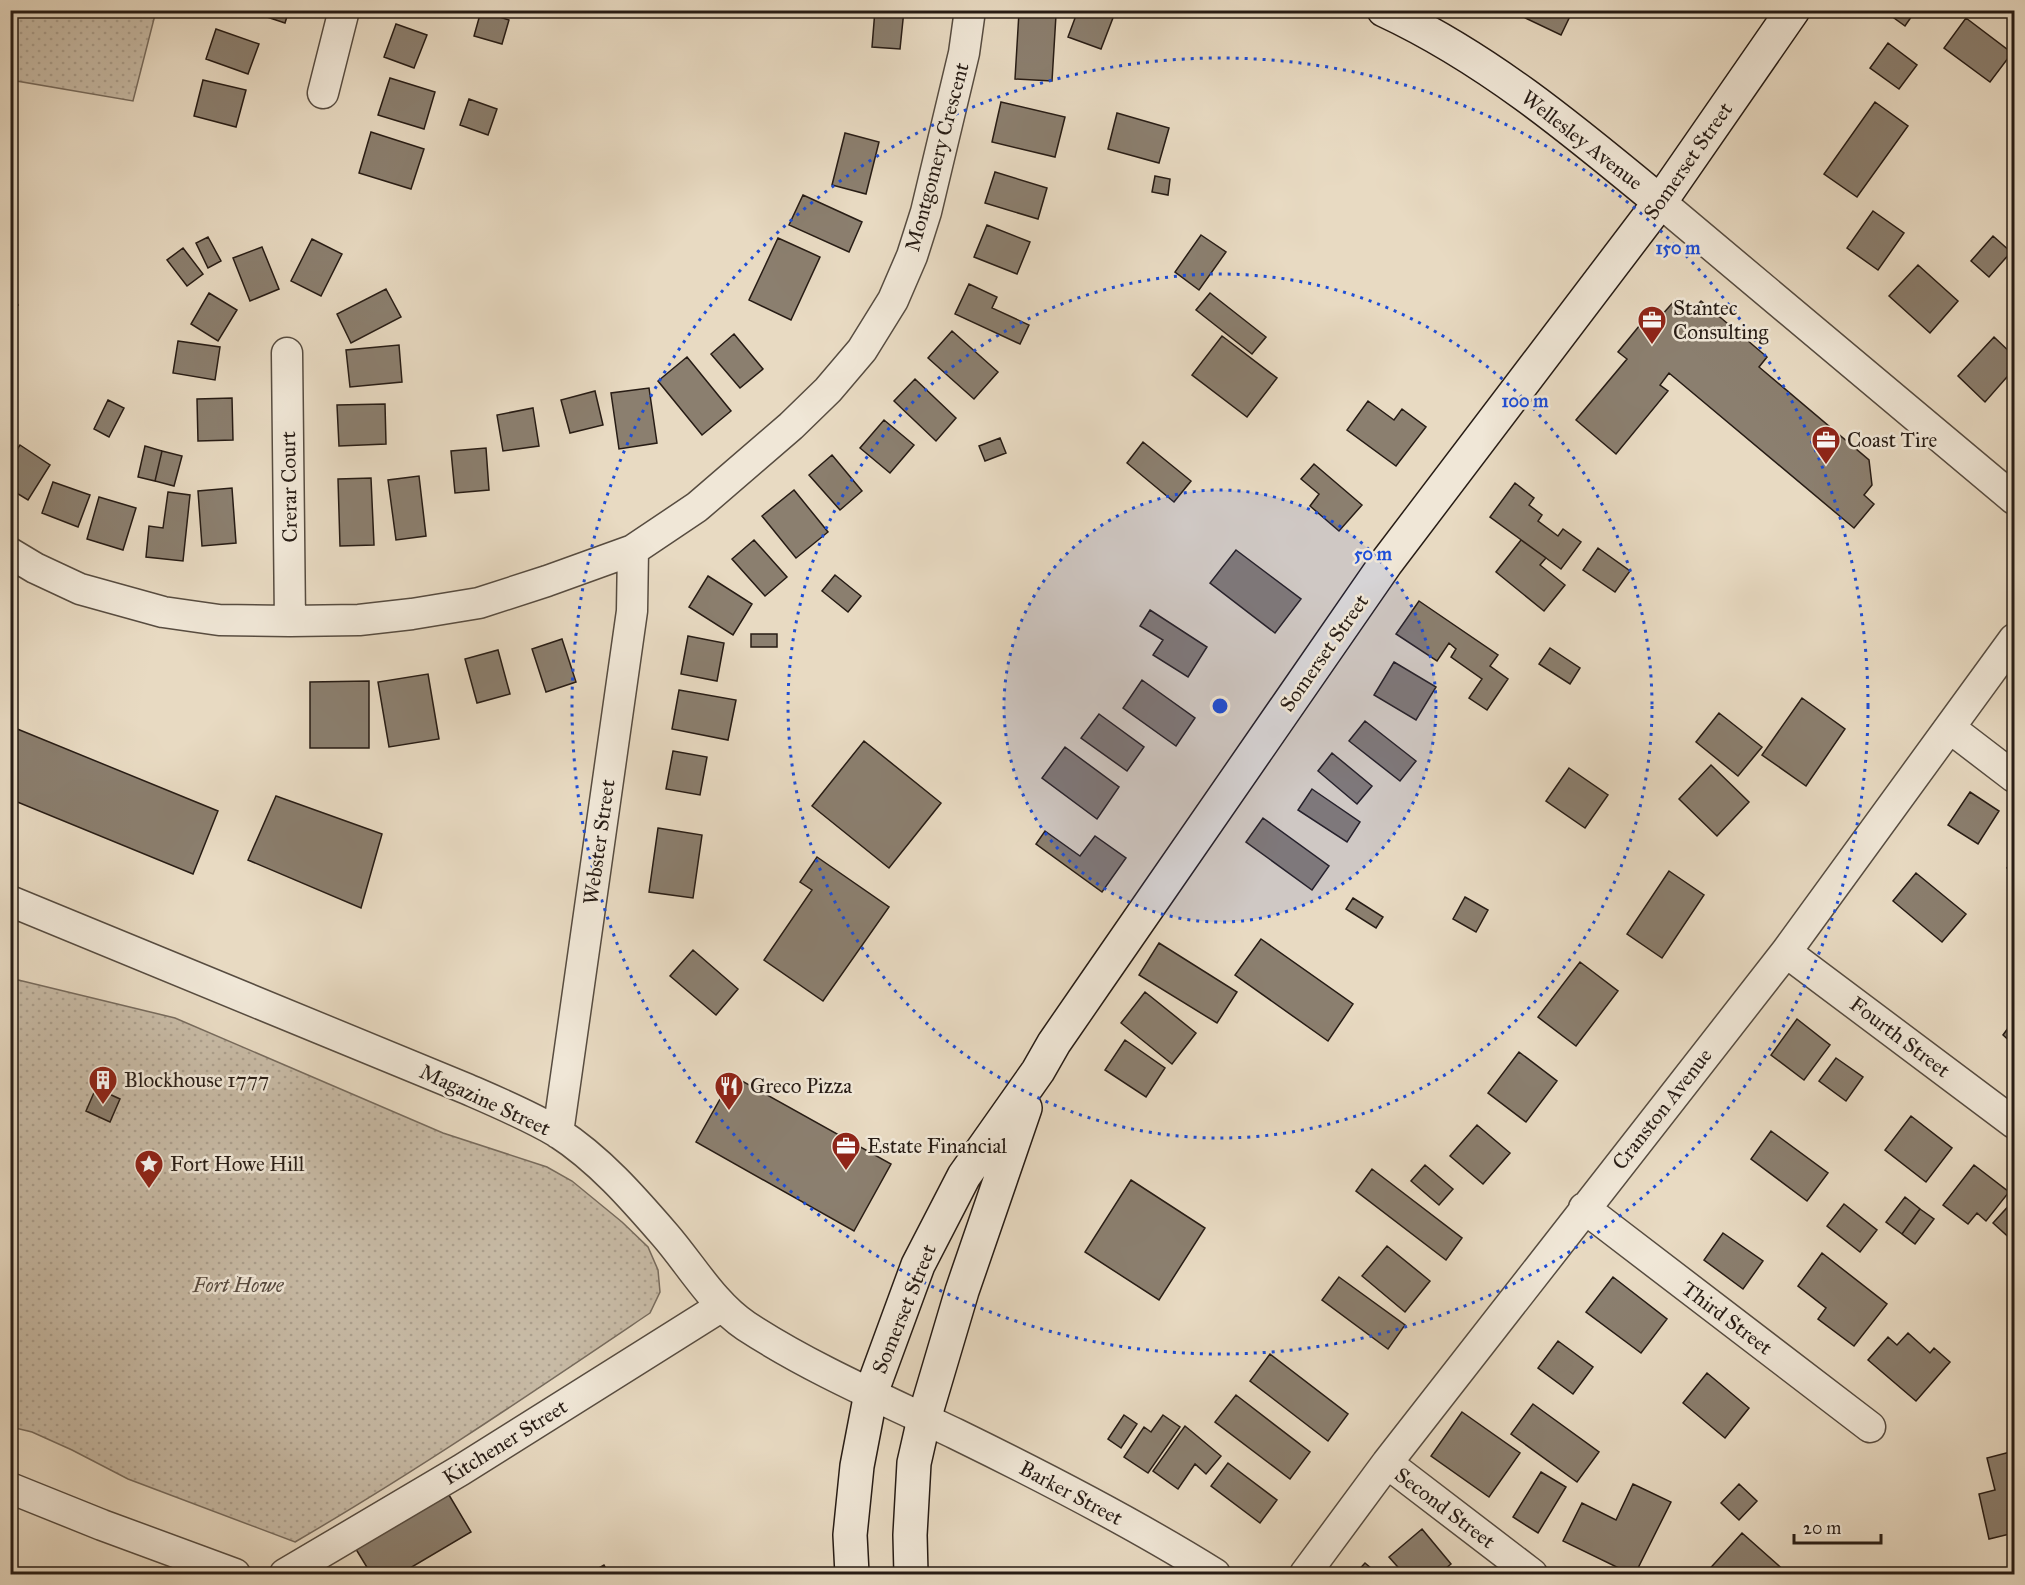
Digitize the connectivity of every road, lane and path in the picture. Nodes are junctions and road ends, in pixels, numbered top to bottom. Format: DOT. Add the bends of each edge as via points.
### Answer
graph roads {
  1 [pos="344,10"];
  2 [pos="970,10"];
  3 [pos="1383,10"];
  4 [pos="1793,10"];
  5 [pos="323,93"];
  6 [pos="1660,202"];
  7 [pos="287,353"];
  8 [pos="2014,499"];
  9 [pos="633,550"];
  10 [pos="10,553"];
  11 [pos="290,621"];
  12 [pos="2014,639"];
  13 [pos="1950,728"];
  14 [pos="2014,777"];
  15 [pos="10,901"];
  16 [pos="1786,952"];
  17 [pos="1038,1071"];
  18 [pos="2014,1123"];
  19 [pos="558,1133"];
  20 [pos="1584,1208"];
  21 [pos="722,1306"];
  22 [pos="871,1393"];
  23 [pos="924,1419"];
  24 [pos="1869,1427"];
  25 [pos="1387,1463"];
  26 [pos="10,1488"];
  27 [pos="235,1575"];
  28 [pos="285,1575"];
  29 [pos="852,1575"];
  30 [pos="911,1575"];
  31 [pos="1215,1575"];
  32 [pos="1305,1575"];
  33 [pos="1532,1575"];
  1 -- 5 [label="street"];
  2 -- 9 [label="street, Montgomery Crescent" via="964,53 926,212 893,300 868,340 828,390 791,426 697,507"];
  3 -- 6 [label="main road, Wellesley Avenue" via="1418,26 1511,85"];
  4 -- 6 [label="main road, Somerset Street"];
  6 -- 8 [label="street, Wellesley Avenue"];
  6 -- 17 [label="main road, Somerset Street" via="1386,563 1054,1042"];
  7 -- 11 [label="street, Crerar Court"];
  9 -- 11 [label="street, Montgomery Crescent" via="479,603 359,620"];
  9 -- 19 [label="street, Webster Street" via="632,611"];
  10 -- 11 [label="street, Montgomery Crescent" via="80,589 163,612 219,620"];
  12 -- 13 [label="street, Cranston Avenue"];
  13 -- 14 [label="street"];
  13 -- 16 [label="street, Cranston Avenue"];
  15 -- 19 [label="street, Magazine Street" via="467,1089"];
  16 -- 18 [label="street, Fourth Street"];
  16 -- 20 [label="street, Cranston Avenue"];
  17 -- 22 [label="main road, Somerset Street" via="964,1176 918,1265"];
  17 -- 23 [label="main road, Somerset Street" via="962,1291"];
  19 -- 21 [label="street, Magazine Street" via="638,1204"];
  20 -- 24 [label="street, Third Street"];
  20 -- 25 [label="street, Cranston Avenue"];
  21 -- 22 [label="street, Magazine Street" via="744,1325 807,1362"];
  21 -- 28 [label="street, Kitchener Street"];
  22 -- 23 [label="street, Magazine Street"];
  22 -- 29 [label="main road, Somerset Street" via="857,1466 850,1535"];
  23 -- 30 [label="main road, Somerset Street" via="914,1463"];
  23 -- 31 [label="street, Barker Street" via="1126,1522"];
  25 -- 32 [label="street, Cranston Avenue"];
  25 -- 33 [label="street, Second Street"];
  26 -- 27 [label="street"];
}
